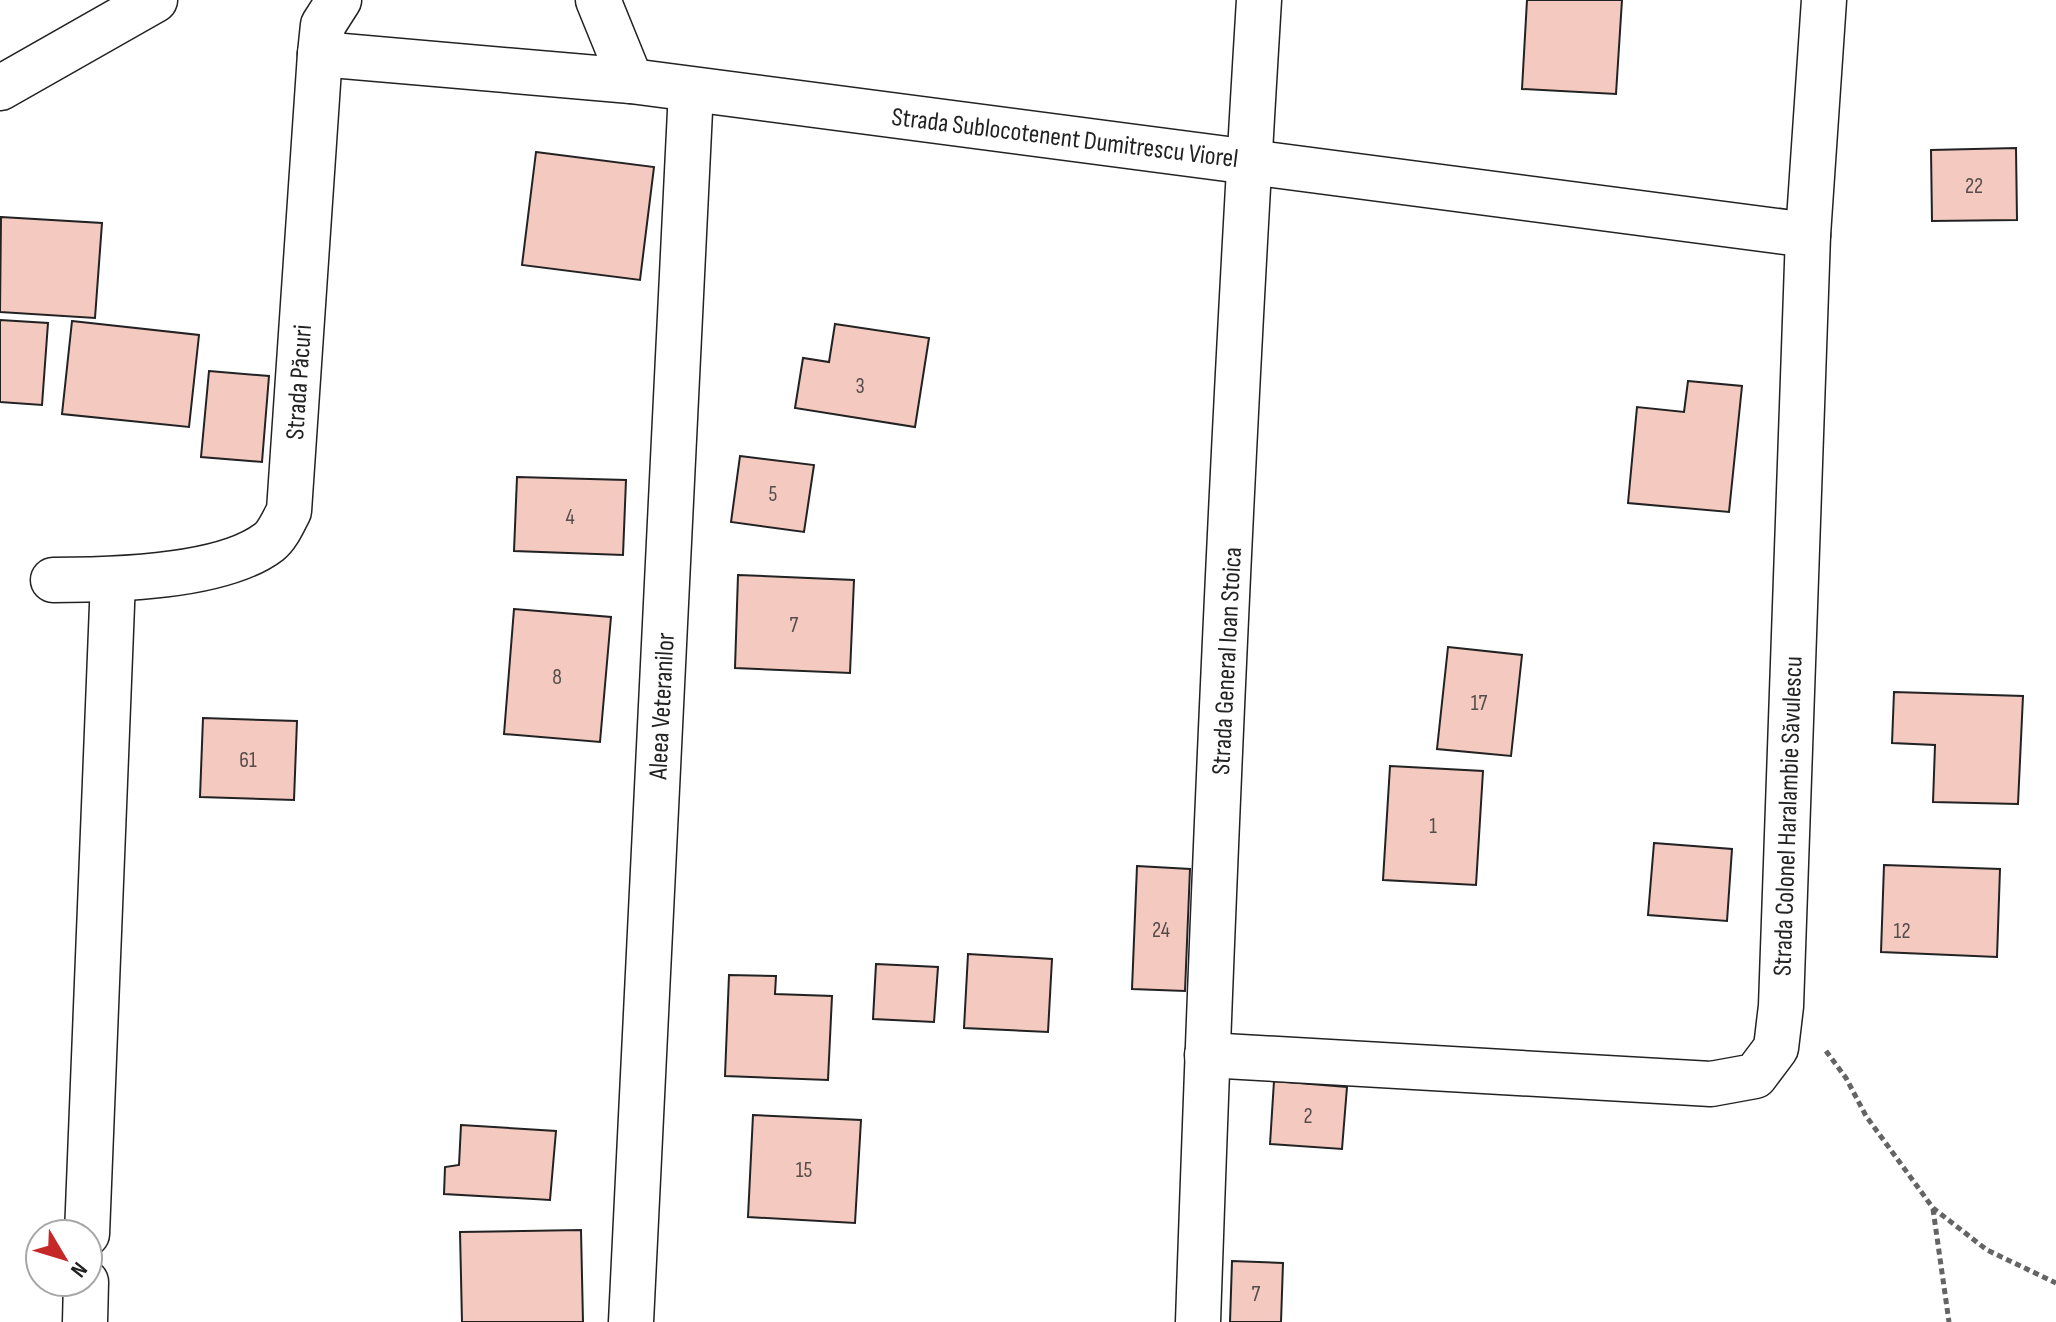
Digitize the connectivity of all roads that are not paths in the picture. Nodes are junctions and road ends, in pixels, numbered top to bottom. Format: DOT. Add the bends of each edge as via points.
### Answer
graph roads {
  1 [pos="155,0"];
  2 [pos="339,0"];
  3 [pos="598,0"];
  4 [pos="1259,0"];
  5 [pos="1824,0"];
  6 [pos="320,54"];
  7 [pos="631,81"];
  8 [pos="0,88"];
  9 [pos="691,90"];
  10 [pos="1249,161"];
  11 [pos="1808,235"];
  12 [pos="53,580"];
  13 [pos="113,580"];
  14 [pos="1207,1055"];
  15 [pos="88,1218"];
  16 [pos="86,1298"];
  17 [pos="85,1322"];
  18 [pos="631,1322"];
  19 [pos="1198,1322"];
  1 -- 8 [label="street"];
  2 -- 6 [label="street, Strada Păcuri" via="323,25"];
  3 -- 7 [label="street"];
  4 -- 10 [label="street, Strada General Ioan Stoica"];
  5 -- 11 [label="street, Strada Colonel Haralambie Săvulescu"];
  6 -- 7 [label="street, Strada Sublocotenent Dumitrescu Viorel"];
  6 -- 13 [label="street, Strada Păcuri" via="289,511 271,541 214,566"];
  7 -- 9 [label="street, Strada Sublocotenent Dumitrescu Viorel"];
  9 -- 10 [label="street, Strada Sublocotenent Dumitrescu Viorel"];
  9 -- 18 [label="street, Aleea Veteranilor"];
  10 -- 11 [label="street, Strada Sublocotenent Dumitrescu Viorel"];
  10 -- 14 [label="street, Strada General Ioan Stoica"];
  11 -- 14 [label="street, Strada Colonel Haralambie Săvulescu" via="1776,1048 1755,1076 1711,1084"];
  12 -- 13 [label="street, Strada Păcuri"];
  13 -- 15 [label="street"];
  14 -- 19 [label="street, Strada General Ioan Stoica"];
  16 -- 17 [label="street"];
}
